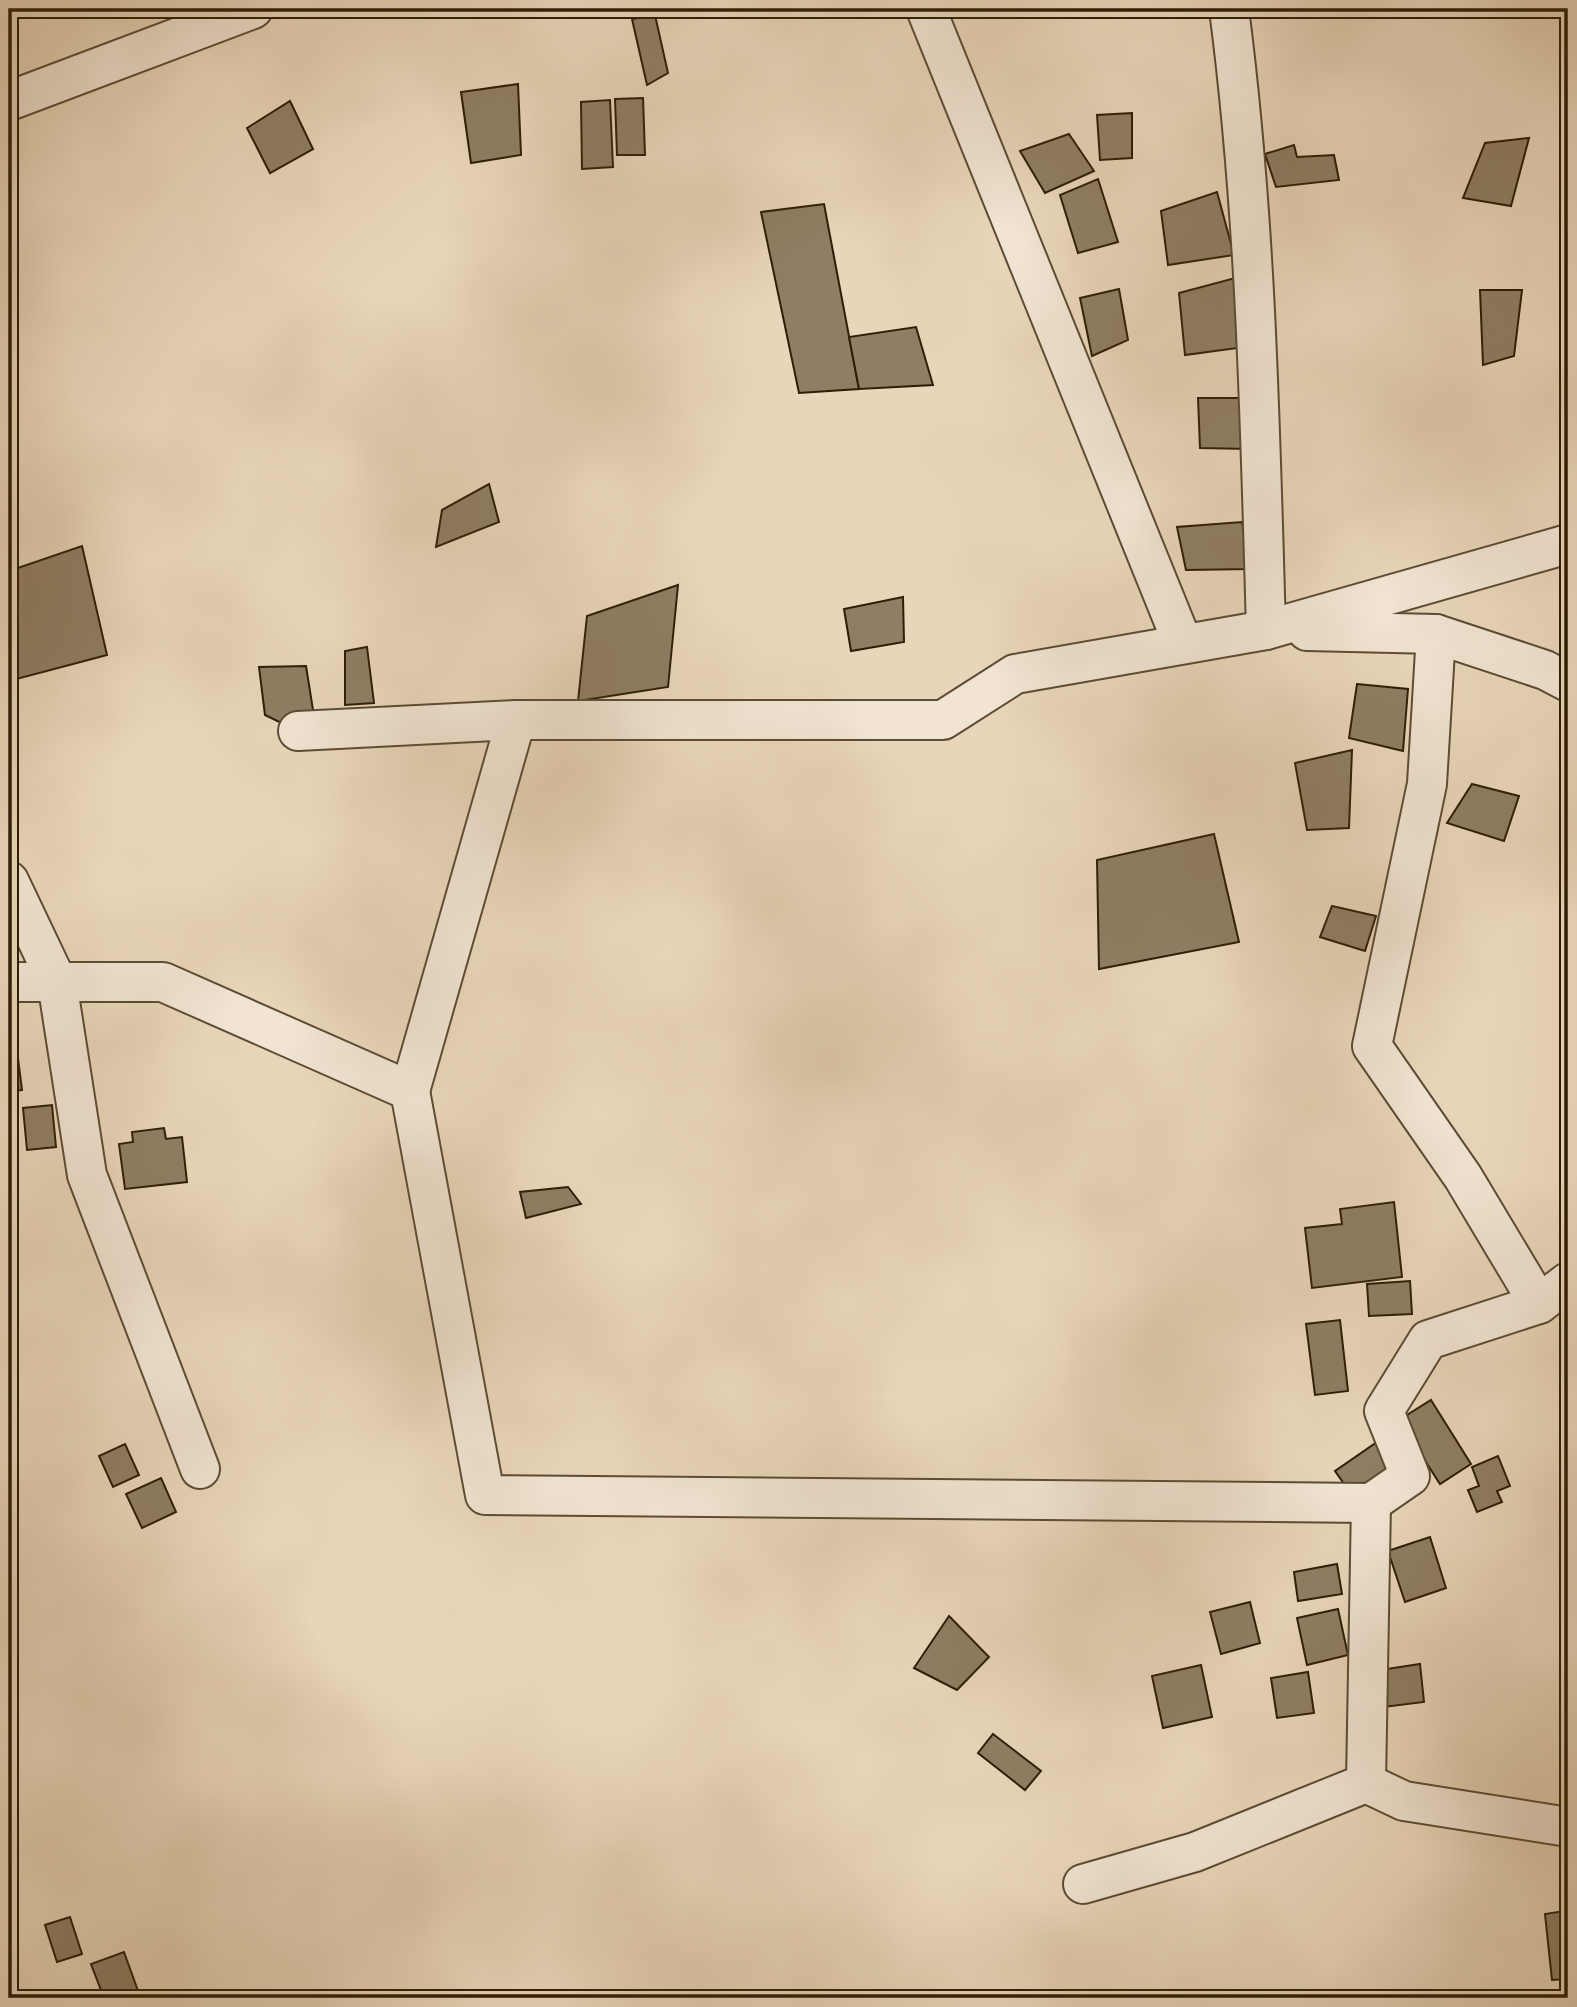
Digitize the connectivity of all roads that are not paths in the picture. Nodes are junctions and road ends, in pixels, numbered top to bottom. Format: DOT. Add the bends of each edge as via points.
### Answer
graph roads {
  1 [pos="253,9"];
  2 [pos="926,9"];
  3 [pos="1229,9"];
  4 [pos="9,101"];
  5 [pos="1568,544"];
  6 [pos="1266,630"];
  7 [pos="1436,634"];
  8 [pos="1183,644"];
  9 [pos="1568,682"];
  10 [pos="516,720"];
  11 [pos="298,731"];
  12 [pos="9,881"];
  13 [pos="9,982"];
  14 [pos="57,982"];
  15 [pos="410,1091"];
  16 [pos="1553,1293"];
  17 [pos="200,1469"];
  18 [pos="1371,1503"];
  19 [pos="1366,1783"];
  20 [pos="1568,1827"];
  21 [pos="1083,1884"];
  1 -- 4 [label="street"];
  2 -- 8 [label="street"];
  3 -- 6 [label="street" via="1256,287"];
  5 -- 6 [label="street"];
  6 -- 7 [label="street"];
  6 -- 8 [label="street"];
  7 -- 9 [label="street"];
  7 -- 16 [label="street" via="1427,785 1372,1046 1463,1177"];
  8 -- 10 [label="street" via="1015,674 943,720"];
  10 -- 11 [label="street"];
  10 -- 15 [label="street"];
  12 -- 14 [label="street"];
  13 -- 14 [label="street"];
  14 -- 15 [label="street" via="163,982"];
  14 -- 17 [label="street" via="87,1175"];
  15 -- 18 [label="street" via="485,1495"];
  16 -- 18 [label="street" via="1428,1340 1384,1411 1410,1476"];
  18 -- 19 [label="street"];
  19 -- 20 [label="street" via="1404,1801"];
  19 -- 21 [label="street" via="1195,1852"];
}
